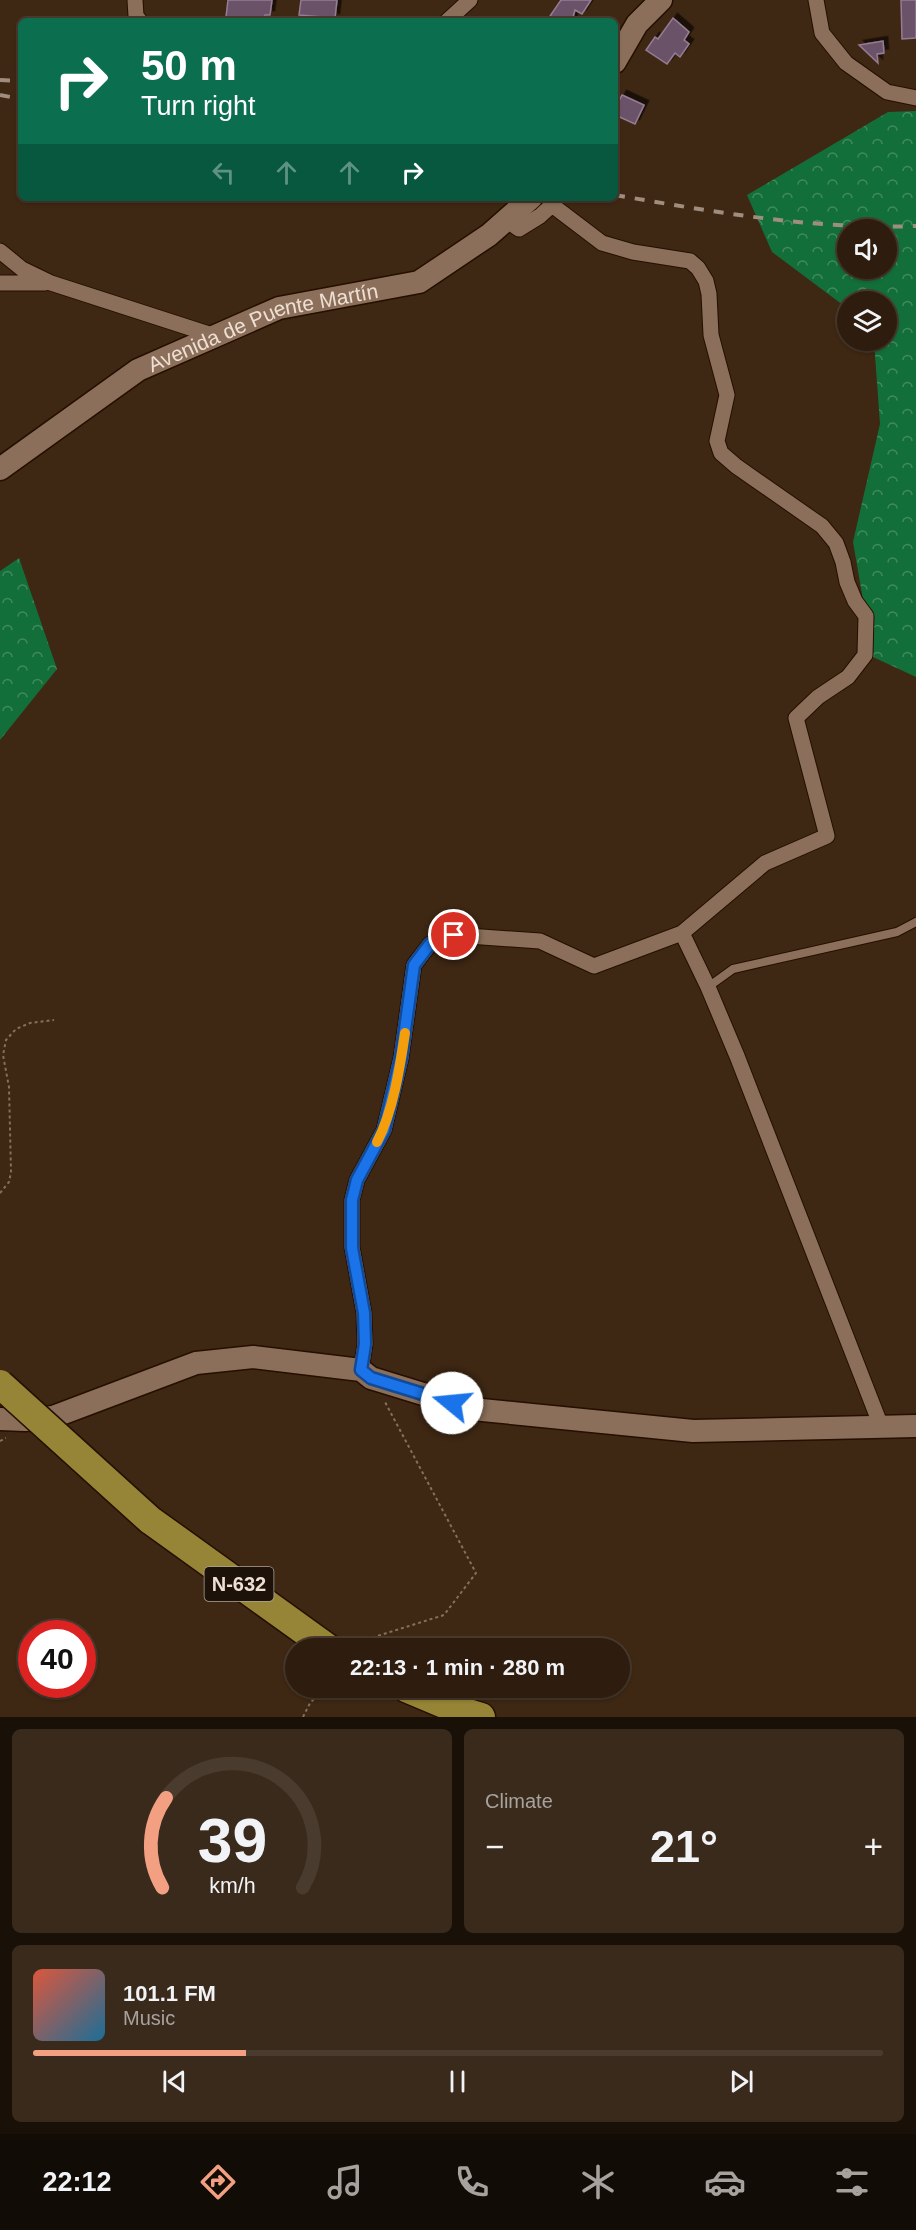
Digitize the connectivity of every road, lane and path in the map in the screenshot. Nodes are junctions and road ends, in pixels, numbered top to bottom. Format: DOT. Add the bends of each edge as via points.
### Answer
graph roads {
  1 [pos="135,0"];
  2 [pos="470,0"];
  3 [pos="661,0"];
  4 [pos="816,0"];
  5 [pos="138,18"];
  6 [pos="450,18"];
  7 [pos="618,57"];
  8 [pos="916,98"];
  9 [pos="542,201"];
  10 [pos="545,201"];
  11 [pos="0,251"];
  12 [pos="0,283"];
  13 [pos="51,283"];
  14 [pos="215,336"];
  15 [pos="0,469"];
  16 [pos="916,922"];
  17 [pos="682,933"];
  18 [pos="708,987"];
  19 [pos="54,1020"];
  20 [pos="0,1192"];
  21 [pos="366,1374"];
  22 [pos="0,1384"];
  23 [pos="0,1419"];
  24 [pos="881,1426"];
  25 [pos="916,1426"];
  26 [pos="330,1638"];
  27 [pos="368,1638"];
  28 [pos="315,1698"];
  29 [pos="432,1698"];
  30 [pos="303,1717"];
  31 [pos="480,1717"];
  1 -- 5 [label="street"];
  2 -- 6 [label="street"];
  3 -- 7 [label="street" via="637,24"];
  4 -- 8 [label="street" via="822,33 846,63 887,92"];
  9 -- 14 [label="street, Avenida de Puente Martín" via="506,220 419,282 279,308"];
  10 -- 17 [label="street" via="602,243 690,261 698,268 710,294 711,335 727,395 717,441 721,453 822,526 836,543 847,582 866,616 865,655 848,677 796,718 827,836 765,863"];
  11 -- 13 [label="street" via="22,269"];
  12 -- 13 [label="street"];
  13 -- 14 [label="street"];
  14 -- 15 [label="street, Avenida de Puente Martín" via="138,370"];
  16 -- 18 [label="lane" via="897,932 733,969"];
  17 -- 18 [label="street"];
  17 -- 21 [label="street" via="594,966 540,940 454,935 430,944 414,965 401,1058 384,1130 357,1180 352,1200 352,1248 364,1313"];
  18 -- 24 [label="street"];
  19 -- 20 [label="path" via="30,1023 16,1029 6,1040 3,1055 9,1087 11,1172 9,1182"];
  21 -- 23 [label="street" via="253,1357 196,1363 53,1418"];
  21 -- 24 [label="street" via="472,1409 681,1430"];
  21 -- 27 [label="path" via="476,1573 444,1615"];
  22 -- 26 [label="highway, N-632, bridge" via="150,1521"];
  24 -- 25 [label="street"];
  28 -- 30 [label="path"];
  29 -- 31 [label="highway"];
}
